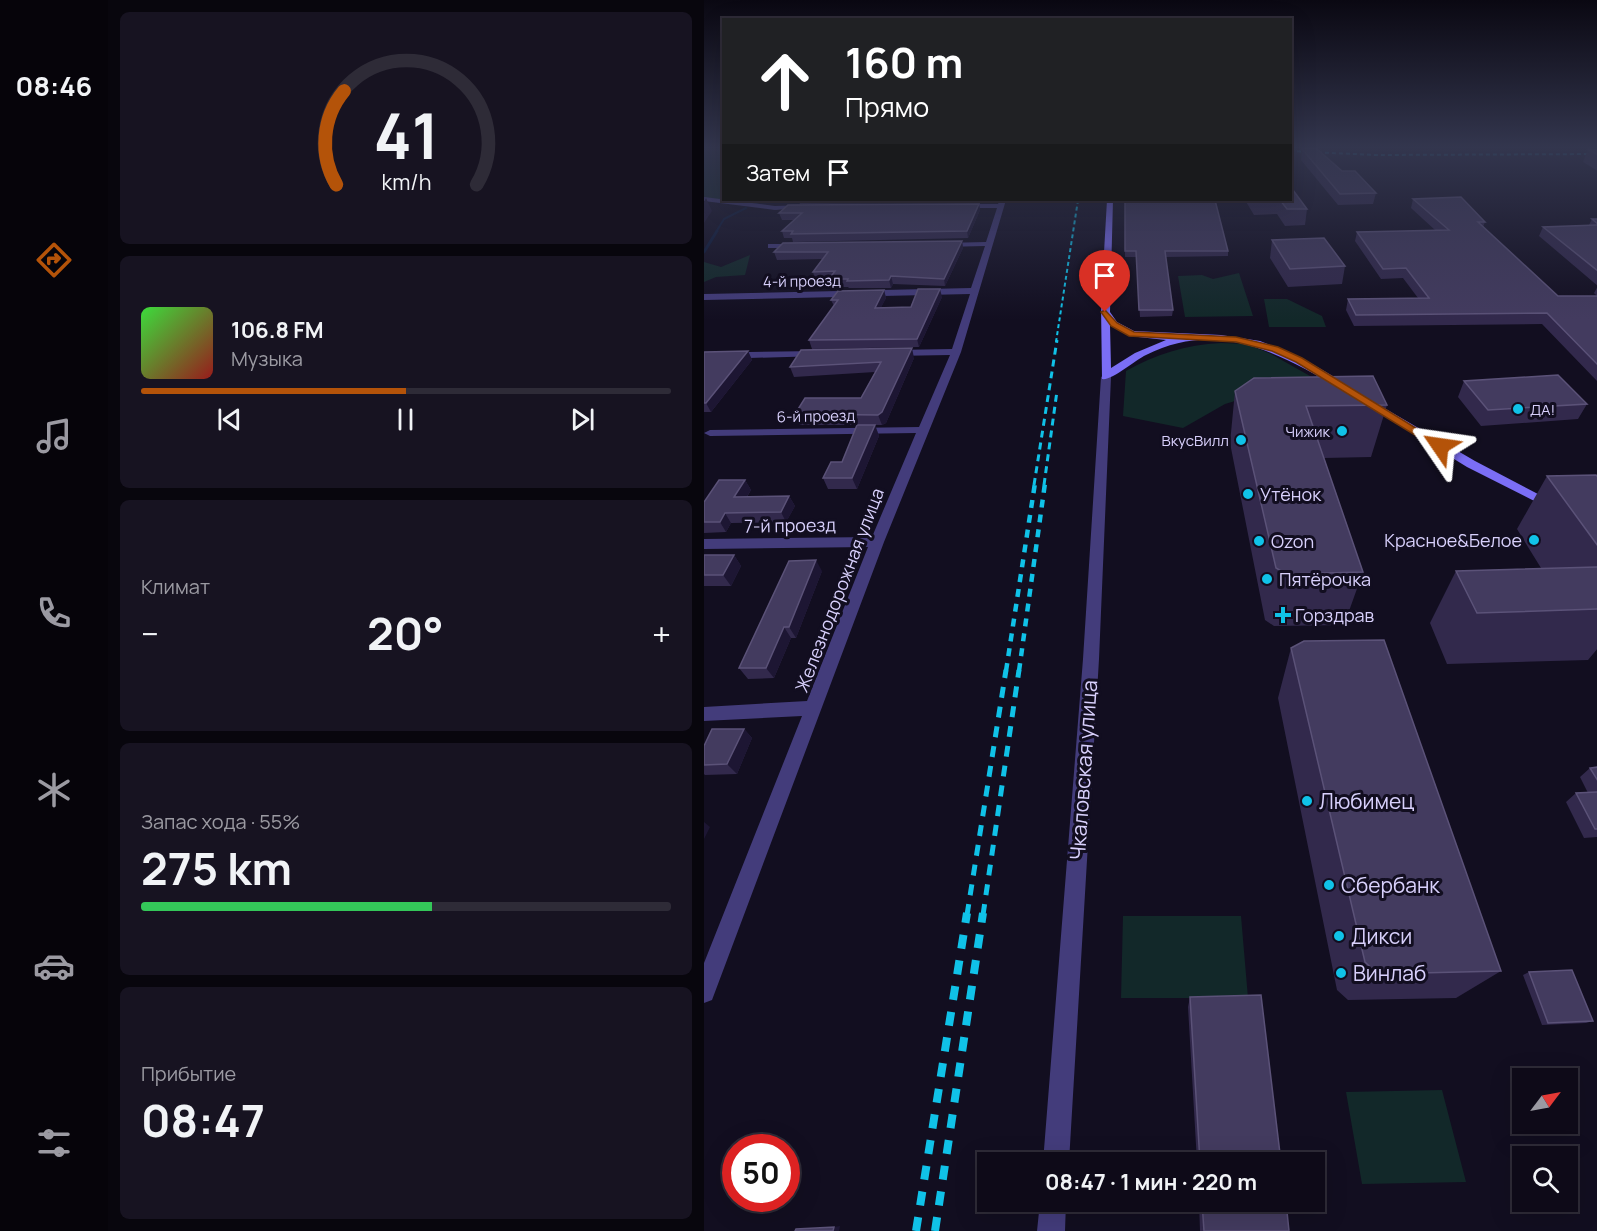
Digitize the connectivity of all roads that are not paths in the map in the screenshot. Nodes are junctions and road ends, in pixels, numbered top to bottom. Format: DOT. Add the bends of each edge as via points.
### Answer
graph roads {
  1 [pos="755,205"];
  2 [pos="962,205"];
  3 [pos="1001,205"];
  4 [pos="1110,205"];
  5 [pos="953,206"];
  6 [pos="810,207"];
  7 [pos="990,244"];
  8 [pos="933,245"];
  9 [pos="771,246"];
  10 [pos="806,246"];
  11 [pos="974,291"];
  12 [pos="704,297"];
  13 [pos="1105,312"];
  14 [pos="1134,335"];
  15 [pos="1180,338"];
  16 [pos="1106,346"];
  17 [pos="956,352"];
  18 [pos="1143,352"];
  19 [pos="887,353"];
  20 [pos="829,354"];
  21 [pos="749,355"];
  22 [pos="1106,377"];
  23 [pos="923,430"];
  24 [pos="710,433"];
  25 [pos="1564,509"];
  26 [pos="877,542"];
  27 [pos="704,544"];
  28 [pos="814,708"];
  29 [pos="704,714"];
  30 [pos="704,992"];
  31 [pos="1057,1152"];
  32 [pos="1053,1212"];
  33 [pos="1051,1231"];
  1 -- 6 [label="street"];
  2 -- 5 [label="street"];
  3 -- 7 [label="street, Железнодорожная улица"];
  4 -- 13 [label="main road"];
  7 -- 8 [label="street"];
  7 -- 11 [label="street, Железнодорожная улица"];
  9 -- 10 [label="street"];
  11 -- 12 [label="street, 4-й проезд"];
  11 -- 17 [label="street, Железнодорожная улица"];
  13 -- 14 [label="main road" via="1114,324"];
  13 -- 16 [label="main road"];
  14 -- 15 [label="main road"];
  14 -- 16 [label="main road" via="1117,337"];
  14 -- 18 [label="main road" via="1148,343"];
  15 -- 18 [label="main road"];
  15 -- 25 [label="main road" via="1257,343 1299,360 1471,464"];
  16 -- 18 [label="main road" via="1114,354"];
  16 -- 22 [label="main road"];
  17 -- 19 [label="street"];
  17 -- 23 [label="street, Железнодорожная улица"];
  18 -- 22 [label="main road"];
  20 -- 21 [label="street"];
  22 -- 31 [label="street, Чкаловская улица"];
  23 -- 24 [label="street, 6-й проезд"];
  23 -- 26 [label="street, Железнодорожная улица"];
  26 -- 27 [label="street, 7-й проезд"];
  26 -- 28 [label="street, Железнодорожная улица"];
  28 -- 29 [label="street"];
  28 -- 30 [label="street, Железнодорожная улица"];
  32 -- 33 [label="street"];
}
